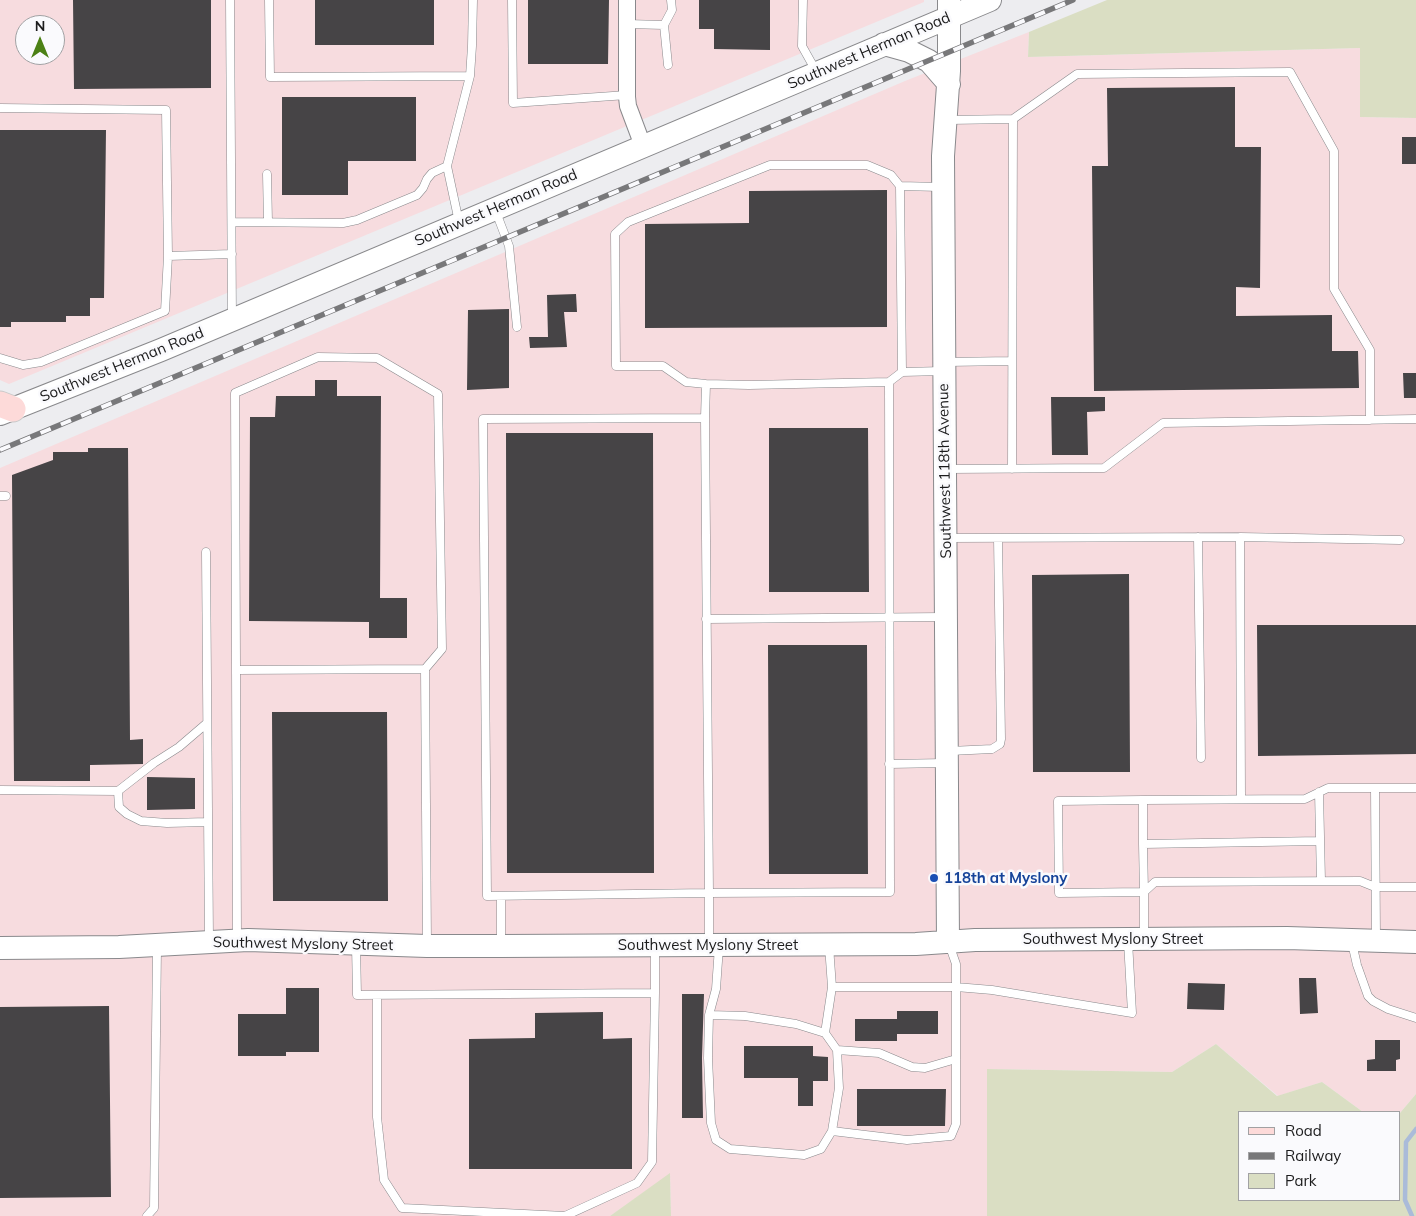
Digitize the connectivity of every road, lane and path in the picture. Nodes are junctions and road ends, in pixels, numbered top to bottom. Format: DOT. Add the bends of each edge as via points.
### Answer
graph roads {
  1 [pos="230,0"];
  2 [pos="269,0"];
  3 [pos="473,0"];
  4 [pos="512,0"];
  5 [pos="627,0"];
  6 [pos="671,0"];
  7 [pos="803,0"];
  8 [pos="990,0"];
  9 [pos="949,9"];
  10 [pos="627,24"];
  11 [pos="664,25"];
  12 [pos="884,44"];
  13 [pos="668,65"];
  14 [pos="818,72"];
  15 [pos="470,76"];
  16 [pos="948,84"];
  17 [pos="627,95"];
  18 [pos="0,108"];
  19 [pos="1013,119"];
  20 [pos="946,120"];
  21 [pos="644,146"];
  22 [pos="447,166"];
  23 [pos="268,174"];
  24 [pos="900,186"];
  25 [pos="943,186"];
  26 [pos="495,209"];
  27 [pos="232,222"];
  28 [pos="268,222"];
  29 [pos="459,224"];
  30 [pos="232,254"];
  31 [pos="168,256"];
  32 [pos="232,320"];
  33 [pos="517,327"];
  34 [pos="0,358"];
  35 [pos="1012,361"];
  36 [pos="944,366"];
  37 [pos="902,372"];
  38 [pos="889,382"];
  39 [pos="706,384"];
  40 [pos="4,409"];
  41 [pos="705,418"];
  42 [pos="1416,419"];
  43 [pos="1370,420"];
  44 [pos="1012,469"];
  45 [pos="945,470"];
  46 [pos="1198,537"];
  47 [pos="1240,537"];
  48 [pos="945,538"];
  49 [pos="998,538"];
  50 [pos="1400,540"];
  51 [pos="206,552"];
  52 [pos="946,617"];
  53 [pos="889,618"];
  54 [pos="706,619"];
  55 [pos="236,670"];
  56 [pos="425,670"];
  57 [pos="207,723"];
  58 [pos="947,757"];
  59 [pos="1201,758"];
  60 [pos="889,764"];
  61 [pos="1375,788"];
  62 [pos="1416,788"];
  63 [pos="0,790"];
  64 [pos="118,791"];
  65 [pos="1319,792"];
  66 [pos="1143,800"];
  67 [pos="1241,800"];
  68 [pos="208,822"];
  69 [pos="1320,841"];
  70 [pos="1143,844"];
  71 [pos="1321,881"];
  72 [pos="1375,887"];
  73 [pos="1416,887"];
  74 [pos="1144,892"];
  75 [pos="709,893"];
  76 [pos="501,896"];
  77 [pos="1136,939"];
  78 [pos="237,941"];
  79 [pos="1352,941"];
  80 [pos="1376,941"];
  81 [pos="209,942"];
  82 [pos="948,942"];
  83 [pos="1416,942"];
  84 [pos="356,944"];
  85 [pos="157,945"];
  86 [pos="654,945"];
  87 [pos="714,945"];
  88 [pos="829,945"];
  89 [pos="426,946"];
  90 [pos="501,946"];
  91 [pos="0,948"];
  92 [pos="832,987"];
  93 [pos="956,987"];
  94 [pos="654,993"];
  95 [pos="377,995"];
  96 [pos="709,1016"];
  97 [pos="1416,1018"];
  98 [pos="826,1033"];
  99 [pos="836,1050"];
  100 [pos="956,1059"];
  101 [pos="832,1131"];
  102 [pos="147,1216"];
  1 -- 27 [label="lane"];
  2 -- 15 [label="lane" via="270,77"];
  3 -- 15 [label="lane"];
  4 -- 17 [label="lane" via="513,103"];
  5 -- 10 [label="street"];
  6 -- 11 [label="lane" via="672,10"];
  7 -- 14 [label="lane" via="802,46"];
  8 -- 9 [label="street, Southwest Herman Road"];
  9 -- 12 [label="street, Southwest Herman Road"];
  9 -- 16 [label="street, Southwest 118th Avenue"];
  10 -- 11 [label="lane"];
  10 -- 17 [label="street"];
  11 -- 13 [label="lane"];
  12 -- 14 [label="street, Southwest Herman Road"];
  12 -- 16 [label="street" via="929,61"];
  14 -- 21 [label="street, Southwest Herman Road"];
  15 -- 22 [label="lane"];
  16 -- 20 [label="street, Southwest 118th Avenue"];
  17 -- 21 [label="street" via="628,106"];
  18 -- 31 [label="lane" via="166,110"];
  19 -- 20 [label="lane"];
  19 -- 35 [label="lane"];
  19 -- 43 [label="lane" via="1077,74 1290,72 1334,151 1334,289 1370,350"];
  20 -- 25 [label="street, Southwest 118th Avenue"];
  21 -- 26 [label="street, Southwest Herman Road"];
  22 -- 28 [label="lane" via="426,178 417,194 357,220 343,224"];
  22 -- 29 [label="lane"];
  23 -- 28 [label="lane"];
  24 -- 25 [label="lane"];
  24 -- 37 [label="lane"];
  24 -- 39 [label="lane" via="891,175 867,165 770,165 628,222 615,234 616,366 662,366 686,382"];
  25 -- 36 [label="street, Southwest 118th Avenue"];
  26 -- 29 [label="street, Southwest Herman Road"];
  26 -- 33 [label="lane" via="509,246"];
  27 -- 28 [label="lane"];
  27 -- 30 [label="lane"];
  29 -- 32 [label="street, Southwest Herman Road"];
  30 -- 31 [label="lane"];
  30 -- 32 [label="lane"];
  31 -- 34 [label="lane" via="165,311 41,362 23,365"];
  32 -- 40 [label="street, Southwest Herman Road"];
  35 -- 36 [label="lane"];
  35 -- 44 [label="lane"];
  36 -- 37 [label="lane"];
  36 -- 45 [label="street, Southwest 118th Avenue"];
  37 -- 38 [label="lane"];
  38 -- 39 [label="lane"];
  38 -- 53 [label="lane"];
  39 -- 41 [label="lane"];
  41 -- 54 [label="lane"];
  41 -- 76 [label="lane" via="483,419 487,896"];
  42 -- 43 [label="lane"];
  43 -- 44 [label="lane" via="1163,423 1104,468"];
  44 -- 45 [label="lane"];
  45 -- 48 [label="street, Southwest 118th Avenue"];
  46 -- 47 [label="lane"];
  46 -- 49 [label="lane"];
  46 -- 59 [label="lane"];
  47 -- 50 [label="lane"];
  47 -- 67 [label="lane"];
  48 -- 49 [label="lane"];
  48 -- 52 [label="street, Southwest 118th Avenue"];
  49 -- 58 [label="lane" via="1000,744 992,749"];
  51 -- 57 [label="lane"];
  52 -- 53 [label="lane"];
  52 -- 58 [label="street, Southwest 118th Avenue"];
  53 -- 54 [label="lane"];
  53 -- 60 [label="lane"];
  54 -- 75 [label="lane"];
  55 -- 56 [label="lane"];
  55 -- 56 [label="lane" via="235,393 318,357 377,358 438,394 442,649"];
  55 -- 78 [label="lane"];
  56 -- 89 [label="lane"];
  57 -- 64 [label="lane" via="180,747"];
  57 -- 68 [label="lane"];
  58 -- 60 [label="lane"];
  58 -- 82 [label="street, Southwest 118th Avenue"];
  60 -- 75 [label="lane" via="890,892"];
  61 -- 62 [label="lane"];
  61 -- 65 [label="lane" via="1328,788"];
  61 -- 72 [label="lane"];
  63 -- 64 [label="lane"];
  64 -- 68 [label="lane" via="119,807 142,821"];
  65 -- 67 [label="lane" via="1305,799"];
  65 -- 69 [label="lane"];
  66 -- 67 [label="lane"];
  66 -- 70 [label="lane"];
  66 -- 74 [label="lane" via="1058,801 1059,893"];
  68 -- 81 [label="lane"];
  69 -- 70 [label="lane"];
  69 -- 71 [label="lane"];
  70 -- 74 [label="lane"];
  71 -- 72 [label="lane" via="1360,881"];
  71 -- 74 [label="lane" via="1155,882"];
  72 -- 73 [label="lane"];
  72 -- 80 [label="lane"];
  74 -- 77 [label="lane"];
  75 -- 76 [label="lane"];
  75 -- 87 [label="lane"];
  76 -- 90 [label="lane"];
  77 -- 79 [label="street, Southwest Myslony Street"];
  77 -- 82 [label="street, Southwest Myslony Street"];
  77 -- 93 [label="lane" via="1132,1013"];
  78 -- 81 [label="street, Southwest Myslony Street"];
  78 -- 84 [label="street, Southwest Myslony Street"];
  79 -- 80 [label="street, Southwest Myslony Street"];
  79 -- 97 [label="lane" via="1357,965 1372,1001"];
  80 -- 83 [label="street, Southwest Myslony Street"];
  81 -- 85 [label="street, Southwest Myslony Street"];
  82 -- 88 [label="street, Southwest Myslony Street"];
  82 -- 93 [label="lane" via="956,964"];
  84 -- 89 [label="street, Southwest Myslony Street"];
  84 -- 95 [label="lane" via="356,995"];
  85 -- 91 [label="street, Southwest Myslony Street"];
  85 -- 102 [label="lane" via="154,1208"];
  86 -- 87 [label="street, Southwest Myslony Street"];
  86 -- 90 [label="street, Southwest Myslony Street"];
  86 -- 94 [label="lane"];
  87 -- 88 [label="street, Southwest Myslony Street"];
  87 -- 96 [label="lane" via="716,989"];
  88 -- 92 [label="lane"];
  89 -- 90 [label="street, Southwest Myslony Street"];
  92 -- 93 [label="lane"];
  92 -- 98 [label="lane"];
  93 -- 100 [label="lane"];
  94 -- 95 [label="lane"];
  94 -- 95 [label="lane" via="652,1162 637,1183 565,1216 402,1208 384,1180 377,1117"];
  96 -- 98 [label="lane" via="745,1016 796,1024"];
  96 -- 101 [label="lane" via="710,1123 716,1140 730,1148 804,1155 820,1148"];
  98 -- 99 [label="lane"];
  99 -- 100 [label="lane" via="879,1053 912,1067 925,1068"];
  99 -- 101 [label="lane" via="839,1088"];
  100 -- 101 [label="lane" via="956,1124 951,1136 907,1140"];
}
